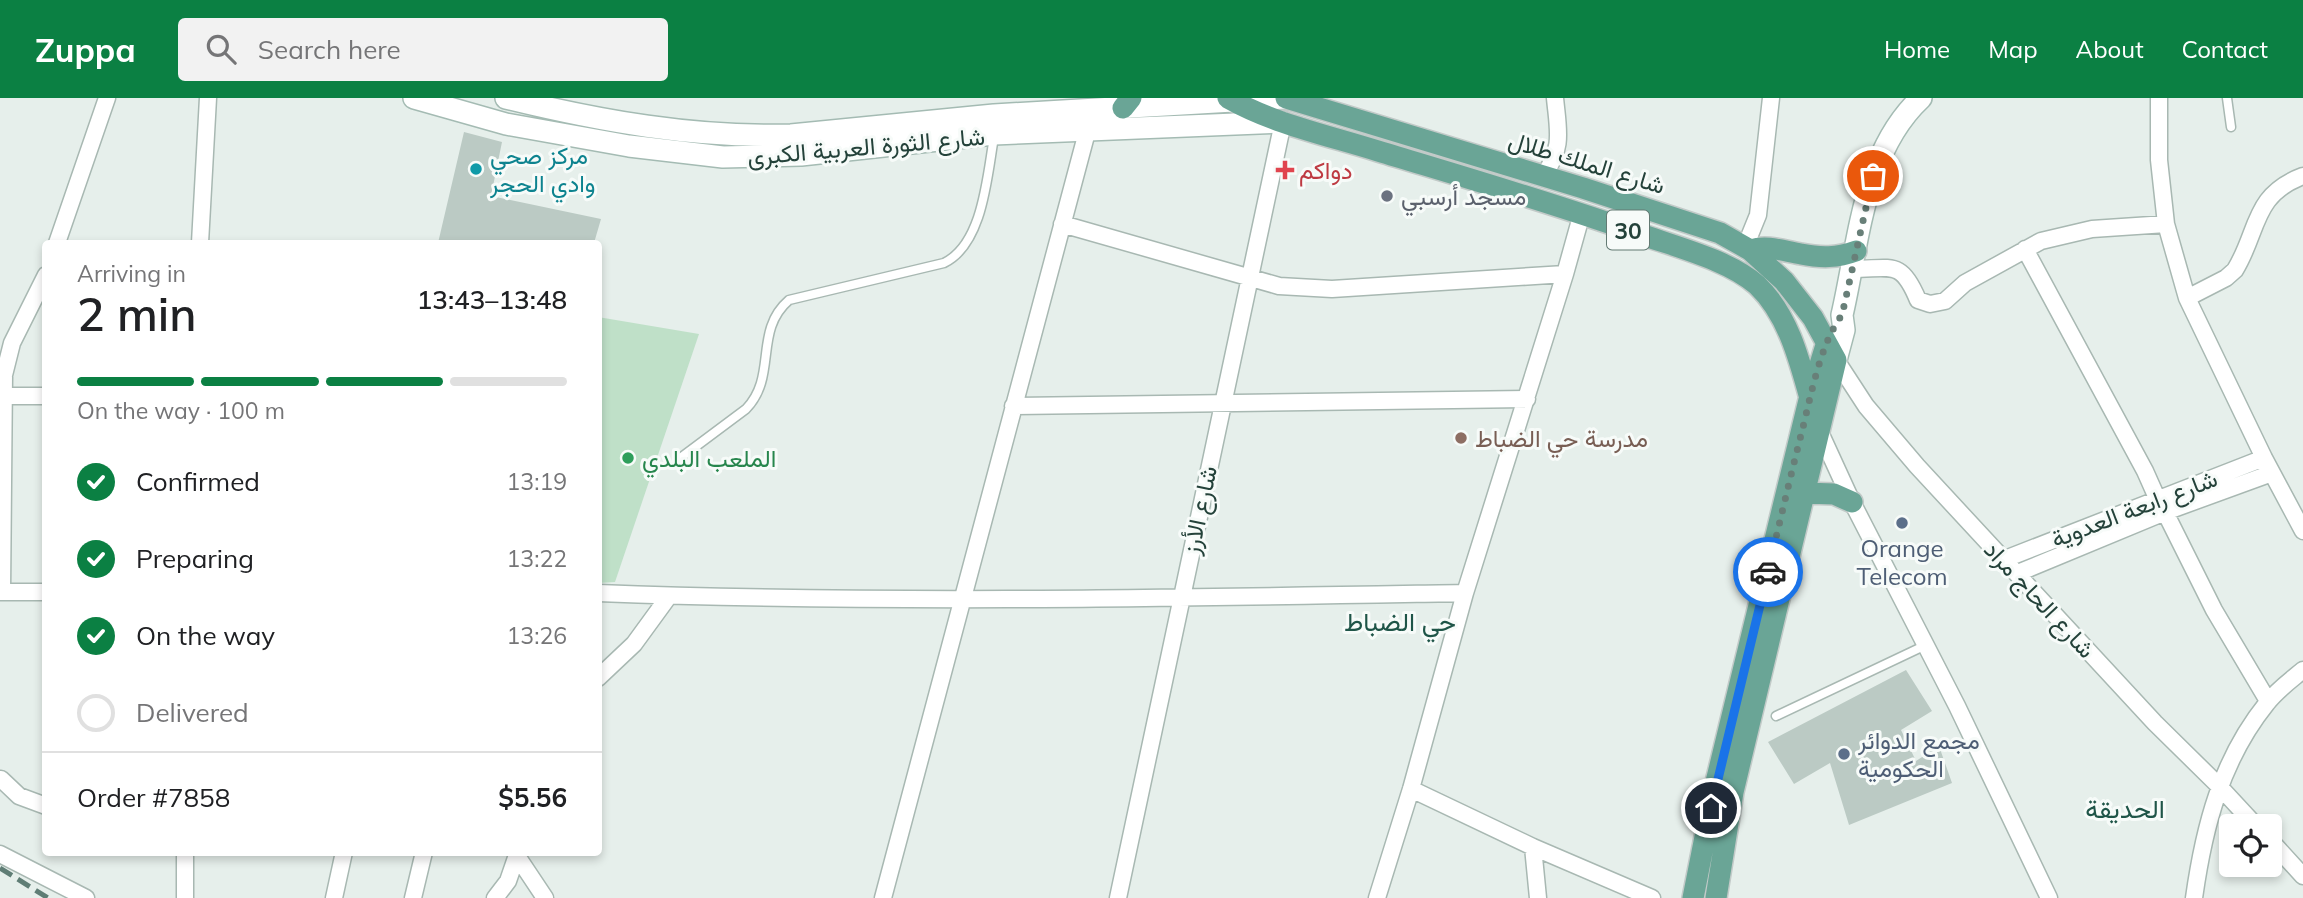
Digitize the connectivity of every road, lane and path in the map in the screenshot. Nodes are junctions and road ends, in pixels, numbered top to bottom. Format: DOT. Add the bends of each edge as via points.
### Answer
graph roads {
  1 [pos="107,98"];
  2 [pos="208,98"];
  3 [pos="414,98"];
  4 [pos="506,98"];
  5 [pos="1285,98"];
  6 [pos="1555,98"];
  7 [pos="1771,98"];
  8 [pos="1921,98"];
  9 [pos="2159,98"];
  10 [pos="2227,98"];
  11 [pos="1231,100"];
  12 [pos="1127,103"];
  13 [pos="1283,122"];
  14 [pos="2231,127"];
  15 [pos="1087,132"];
  16 [pos="994,134"];
  17 [pos="1543,176"];
  18 [pos="2303,176"];
  19 [pos="1582,213"];
  20 [pos="2166,223"];
  21 [pos="1062,224"];
  22 [pos="58,240"];
  23 [pos="201,240"];
  24 [pos="1748,248"];
  25 [pos="2025,249"];
  26 [pos="1855,260"];
  27 [pos="1565,274"];
  28 [pos="1249,279"];
  29 [pos="42,283"];
  30 [pos="2187,298"];
  31 [pos="1831,353"];
  32 [pos="4,396"];
  33 [pos="42,396"];
  34 [pos="1527,399"];
  35 [pos="1810,400"];
  36 [pos="1222,402"];
  37 [pos="1013,405"];
  38 [pos="1819,430"];
  39 [pos="2264,457"];
  40 [pos="679,459"];
  41 [pos="2272,473"];
  42 [pos="1805,493"];
  43 [pos="1852,502"];
  44 [pos="2161,505"];
  45 [pos="2303,531"];
  46 [pos="2004,559"];
  47 [pos="2018,573"];
  48 [pos="1,592"];
  49 [pos="42,592"];
  50 [pos="602,593"];
  51 [pos="1465,593"];
  52 [pos="669,596"];
  53 [pos="1181,596"];
  54 [pos="961,600"];
  55 [pos="1926,645"];
  56 [pos="2303,670"];
  57 [pos="602,674"];
  58 [pos="2268,701"];
  59 [pos="1776,716"];
  60 [pos="1,779"];
  61 [pos="2218,785"];
  62 [pos="1411,789"];
  63 [pos="42,805"];
  64 [pos="2245,814"];
  65 [pos="1533,847"];
  66 [pos="2282,853"];
  67 [pos="0,854"];
  68 [pos="186,856"];
  69 [pos="343,856"];
  70 [pos="423,856"];
  71 [pos="516,856"];
  72 [pos="518,856"];
  73 [pos="2303,876"];
  74 [pos="86,898"];
  75 [pos="185,898"];
  76 [pos="334,898"];
  77 [pos="413,898"];
  78 [pos="495,898"];
  79 [pos="545,898"];
  80 [pos="883,898"];
  81 [pos="1118,898"];
  82 [pos="1377,898"];
  83 [pos="1538,898"];
  84 [pos="1652,898"];
  85 [pos="1693,898"];
  86 [pos="1716,898"];
  87 [pos="2049,898"];
  88 [pos="2194,898"];
  1 -- 22 [label="street"];
  2 -- 23 [label="street"];
  3 -- 16 [label="main road, شارع الثورة العربية الكبرى" via="520,126 723,157 801,155"];
  4 -- 12 [label="main road, شارع الثورة العربية الكبرى" via="656,129 761,136"];
  5 -- 11 [label="main road, شارع الثورة العربية الكبرى"];
  5 -- 13 [label="main road"];
  5 -- 17 [label="main road, شارع الملك طلال / 30"];
  6 -- 17 [label="street" via="1559,142"];
  7 -- 24 [label="street" via="1758,215"];
  8 -- 26 [label="main road" via="1880,155"];
  9 -- 20 [label="street"];
  10 -- 14 [label="lane"];
  11 -- 12 [label="main road, شارع الثورة العربية الكبرى"];
  11 -- 13 [label="main road, 30"];
  13 -- 15 [label="main road, شارع الثورة العربية الكبرى"];
  13 -- 19 [label="main road, شارع الملك طلال / 30"];
  13 -- 28 [label="street, شارع الأرز"];
  15 -- 16 [label="main road, شارع الثورة العربية الكبرى"];
  15 -- 21 [label="street"];
  16 -- 40 [label="lane" via="971,237 957,257 789,300 770,324 756,399"];
  17 -- 24 [label="main road, شارع الملك طلال / 30" via="1720,233"];
  18 -- 30 [label="street" via="2266,201 2235,270"];
  19 -- 27 [label="street"];
  19 -- 35 [label="main road, شارع الملك طلال / 30" via="1700,255 1756,284 1785,325"];
  20 -- 25 [label="street" via="2092,229"];
  20 -- 30 [label="street"];
  21 -- 28 [label="street"];
  21 -- 37 [label="street"];
  24 -- 26 [label="main road"];
  24 -- 31 [label="main road, شارع الملك طلال / 30" via="1800,300"];
  25 -- 26 [label="street" via="1936,305 1918,300 1906,276 1894,268"];
  25 -- 44 [label="street"];
  26 -- 31 [label="main road" via="1842,315 1844,330"];
  27 -- 28 [label="street" via="1332,289"];
  27 -- 34 [label="street"];
  28 -- 36 [label="street, شارع الأرز"];
  29 -- 32 [label="street" via="7,357"];
  30 -- 39 [label="street"];
  31 -- 35 [label="main road"];
  31 -- 38 [label="main road, شارع الملك طلال / 30"];
  31 -- 46 [label="street, شارع الحاج مراد" via="1866,406"];
  32 -- 33 [label="street"];
  32 -- 48 [label="street"];
  34 -- 36 [label="street"];
  34 -- 51 [label="street"];
  35 -- 38 [label="main road, شارع الملك طلال / 30"];
  35 -- 85 [label="main road" via="1715,786"];
  36 -- 37 [label="street"];
  36 -- 53 [label="street, شارع الأرز"];
  37 -- 54 [label="street"];
  38 -- 42 [label="main road, شارع الملك طلال / 30"];
  38 -- 43 [label="street"];
  39 -- 41 [label="street"];
  39 -- 44 [label="street, شارع رابعة العدوية"];
  41 -- 44 [label="street, شارع رابعة العدوية"];
  41 -- 45 [label="street"];
  42 -- 43 [label="main road" via="1834,494"];
  42 -- 86 [label="main road, شارع الملك طلال / 30" via="1732,792"];
  43 -- 55 [label="street"];
  44 -- 46 [label="street, شارع رابعة العدوية"];
  44 -- 47 [label="street, شارع رابعة العدوية"];
  44 -- 58 [label="street" via="2214,610"];
  46 -- 47 [label="street, شارع الحاج مراد"];
  47 -- 61 [label="street, شارع الحاج مراد" via="2154,723"];
  48 -- 49 [label="street"];
  50 -- 52 [label="street"];
  51 -- 53 [label="street"];
  51 -- 62 [label="street"];
  52 -- 54 [label="street"];
  52 -- 57 [label="street" via="634,644"];
  53 -- 54 [label="street"];
  53 -- 81 [label="street, شارع الأرز"];
  54 -- 80 [label="street"];
  55 -- 59 [label="lane"];
  55 -- 87 [label="street"];
  56 -- 58 [label="street"];
  58 -- 61 [label="street"];
  60 -- 63 [label="street" via="19,796"];
  61 -- 64 [label="street, شارع الحاج مراد"];
  61 -- 88 [label="street"];
  62 -- 65 [label="street"];
  62 -- 82 [label="street"];
  65 -- 83 [label="street"];
  65 -- 84 [label="street"];
  66 -- 73 [label="street"];
  67 -- 74 [label="street"];
  68 -- 75 [label="street"];
  69 -- 76 [label="street"];
  70 -- 77 [label="street"];
  71 -- 78 [label="street" via="508,881"];
  72 -- 79 [label="street"];
}
